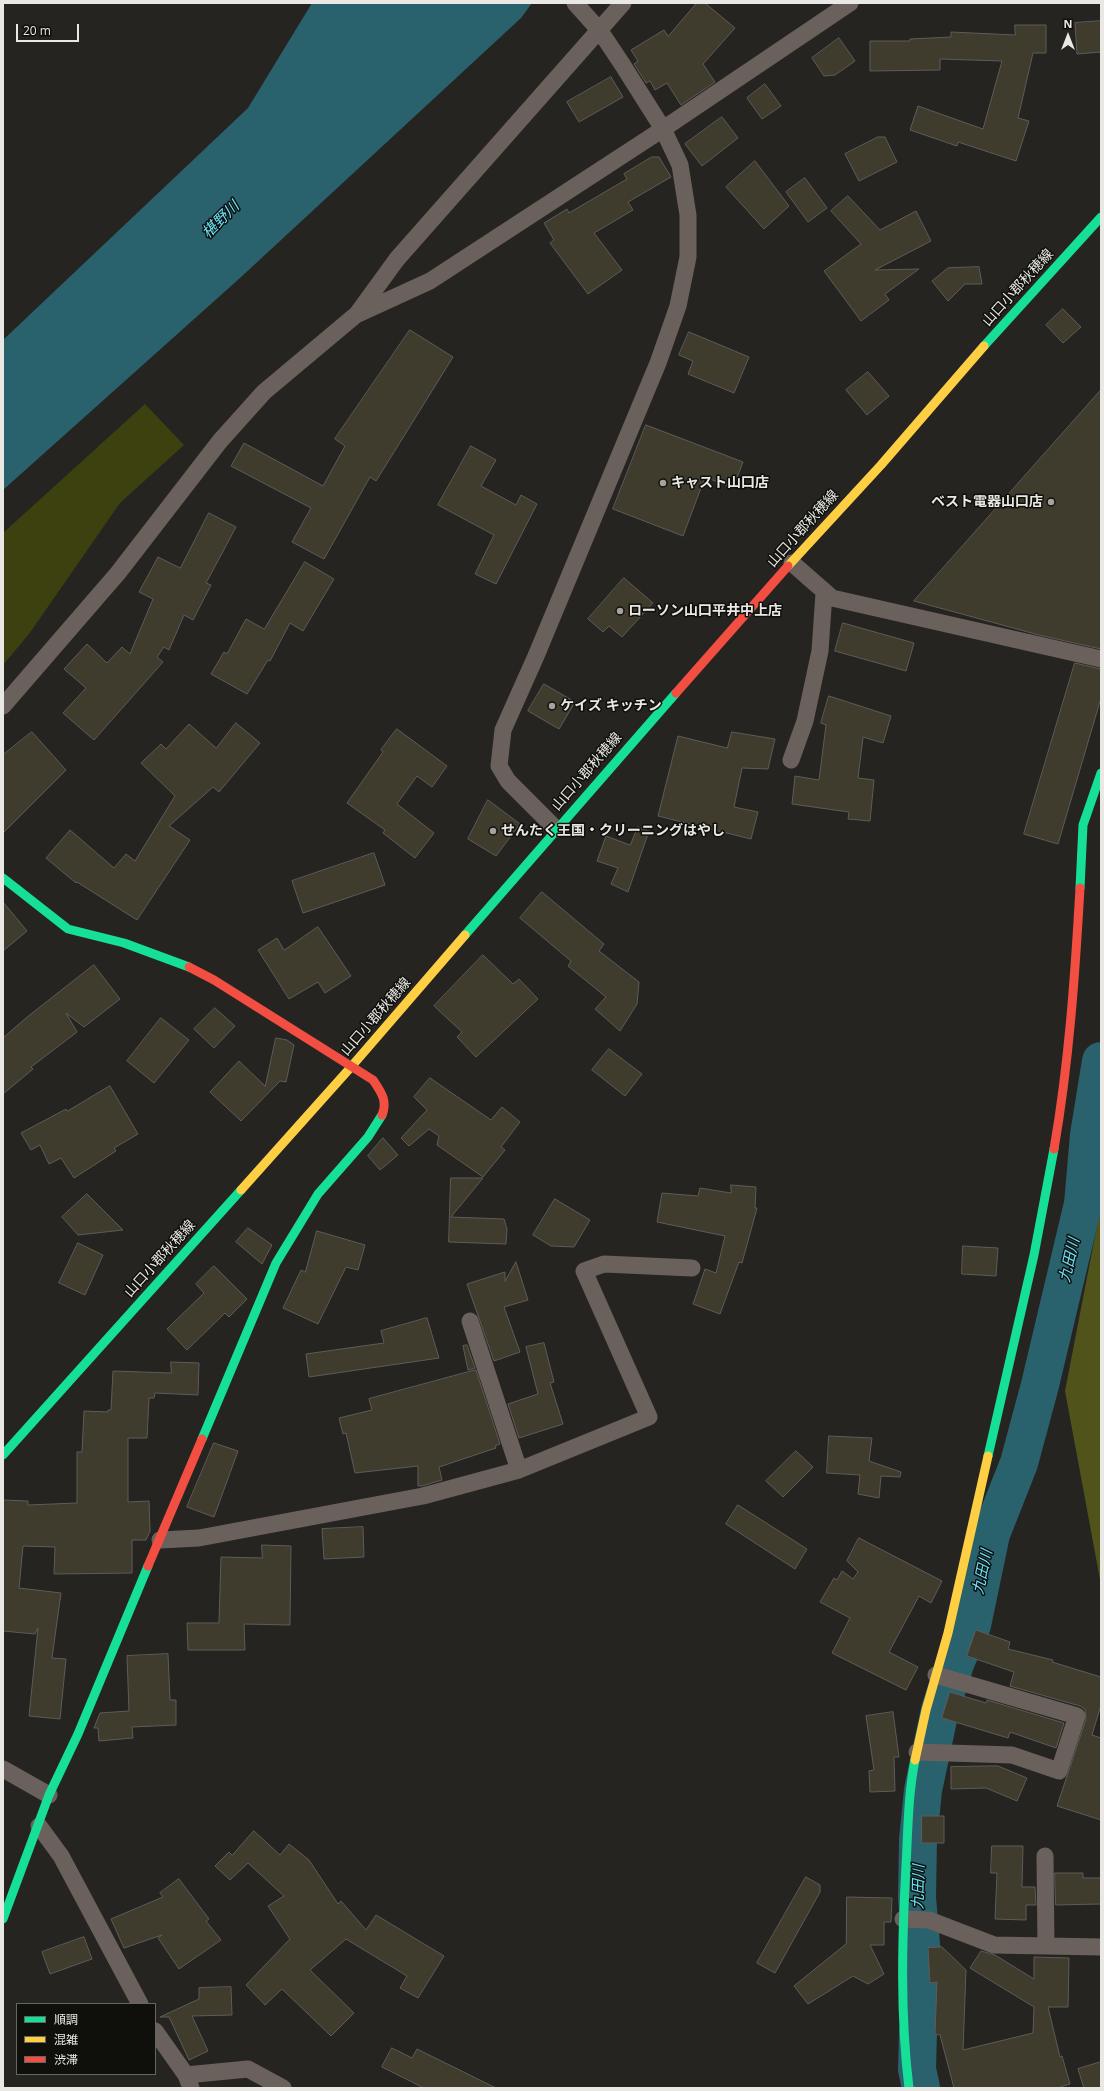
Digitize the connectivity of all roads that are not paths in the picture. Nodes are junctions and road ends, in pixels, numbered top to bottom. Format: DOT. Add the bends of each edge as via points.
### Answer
graph roads {
  1 [pos="575,3"];
  2 [pos="623,3"];
  3 [pos="850,3"];
  4 [pos="600,31"];
  5 [pos="663,129"];
  6 [pos="1101,217"];
  7 [pos="357,314"];
  8 [pos="792,563"];
  9 [pos="824,593"];
  10 [pos="1101,659"];
  11 [pos="3,706"];
  12 [pos="791,760"];
  13 [pos="1101,773"];
  14 [pos="556,829"];
  15 [pos="3,878"];
  16 [pos="351,1067"];
  17 [pos="692,1268"];
  18 [pos="470,1321"];
  19 [pos="3,1455"];
  20 [pos="519,1470"];
  21 [pos="160,1540"];
  22 [pos="943,1677"];
  23 [pos="927,1752"];
  24 [pos="3,1769"];
  25 [pos="49,1795"];
  26 [pos="39,1826"];
  27 [pos="1045,1856"];
  28 [pos="3,1919"];
  29 [pos="906,1920"];
  30 [pos="1046,1946"];
  31 [pos="1101,1947"];
  32 [pos="139,2003"];
  33 [pos="156,2032"];
  34 [pos="189,2081"];
  35 [pos="282,2088"];
  36 [pos="909,2088"];
  1 -- 4 [label="street"];
  2 -- 4 [label="street"];
  3 -- 5 [label="street"];
  4 -- 5 [label="street"];
  4 -- 7 [label="street" via="397,259"];
  5 -- 7 [label="street" via="430,281"];
  5 -- 14 [label="street" via="680,165 688,215 688,257 678,306 658,363 536,656 502,730 499,766 508,781"];
  6 -- 8 [label="street, 山口小郡秋穂線"];
  7 -- 11 [label="street" via="264,392 220,441 118,574"];
  8 -- 9 [label="street"];
  8 -- 14 [label="street, 山口小郡秋穂線"];
  9 -- 10 [label="street" via="832,598"];
  9 -- 12 [label="street" via="820,651 805,721"];
  13 -- 22 [label="street" via="1083,825 1075,974 1061,1109 1040,1224 948,1633"];
  14 -- 16 [label="street, 山口小郡秋穂線"];
  15 -- 16 [label="street" via="68,929 124,943 193,968"];
  16 -- 19 [label="street, 山口小郡秋穂線"];
  16 -- 21 [label="street" via="373,1080 382,1094 386,1106 381,1120 326,1183 276,1263"];
  17 -- 20 [label="street" via="604,1264 584,1270 649,1417"];
  18 -- 20 [label="street"];
  20 -- 21 [label="street" via="423,1496 199,1538"];
  21 -- 25 [label="street" via="78,1734"];
  22 -- 23 [label="street" via="926,1710"];
  22 -- 23 [label="street" via="1077,1716 1059,1771 1012,1756"];
  23 -- 29 [label="street" via="910,1785"];
  24 -- 25 [label="street"];
  25 -- 26 [label="street"];
  26 -- 28 [label="street"];
  26 -- 32 [label="street" via="61,1856"];
  27 -- 30 [label="street"];
  29 -- 30 [label="street" via="929,1920 994,1945"];
  29 -- 36 [label="street" via="905,2055"];
  30 -- 31 [label="street"];
  33 -- 34 [label="street"];
  34 -- 35 [label="street" via="248,2069"];
}
